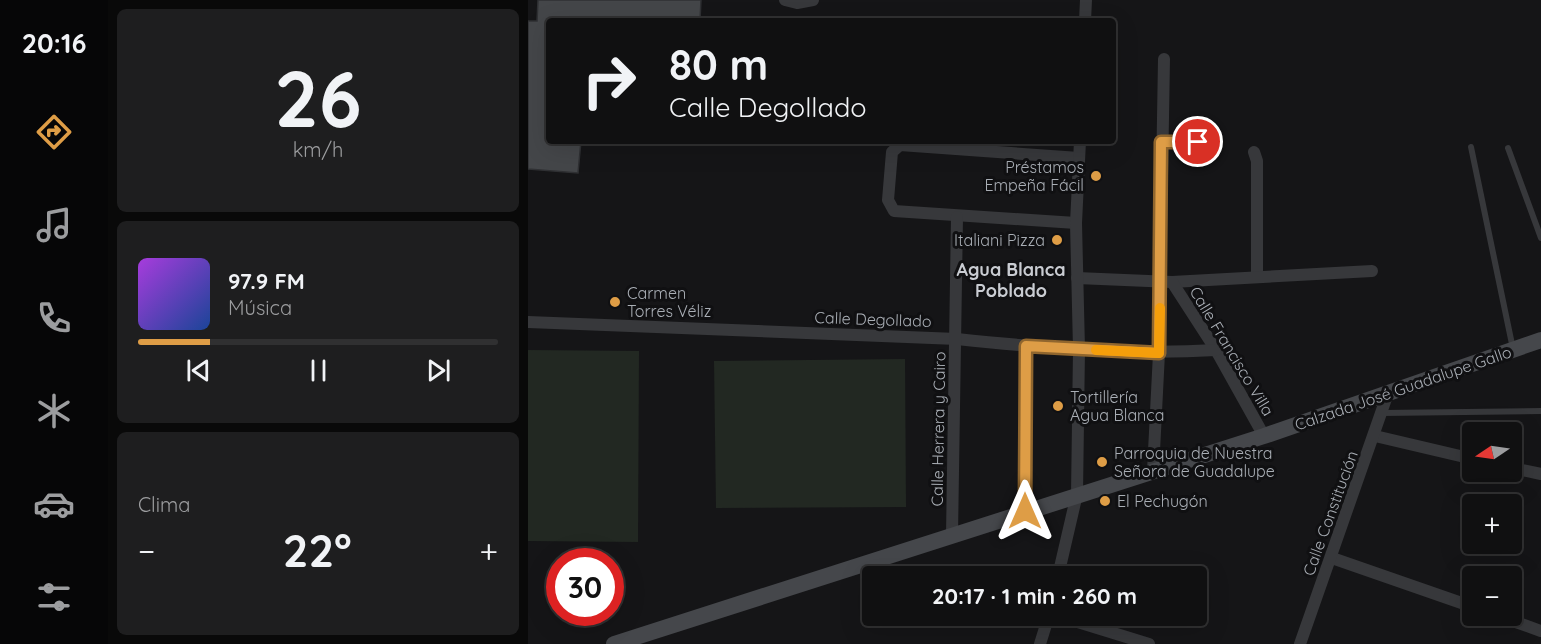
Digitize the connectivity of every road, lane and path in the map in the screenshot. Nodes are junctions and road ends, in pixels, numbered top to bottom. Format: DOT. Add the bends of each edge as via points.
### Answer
graph roads {
  1 [pos="785,0"];
  2 [pos="813,0"];
  3 [pos="1086,0"];
  4 [pos="1085,18"];
  5 [pos="1164,59"];
  6 [pos="1161,142"];
  7 [pos="1198,142"];
  8 [pos="1080,144"];
  9 [pos="1471,147"];
  10 [pos="1508,148"];
  11 [pos="1254,152"];
  12 [pos="1080,158"];
  13 [pos="957,217"];
  14 [pos="1076,223"];
  15 [pos="1541,238"];
  16 [pos="1372,271"];
  17 [pos="1077,278"];
  18 [pos="1257,278"];
  19 [pos="1166,282"];
  20 [pos="528,322"];
  21 [pos="957,339"];
  22 [pos="1541,340"];
  23 [pos="1026,346"];
  24 [pos="1080,349"];
  25 [pos="1216,350"];
  26 [pos="1513,350"];
  27 [pos="1159,353"];
  28 [pos="1389,393"];
  29 [pos="1541,411"];
  30 [pos="1382,413"];
  31 [pos="1264,436"];
  32 [pos="1375,436"];
  33 [pos="1462,456"];
  34 [pos="1522,470"];
  35 [pos="1153,471"];
  36 [pos="1541,474"];
  37 [pos="1077,494"];
  38 [pos="1025,511"];
  39 [pos="952,535"];
  40 [pos="1332,558"];
  41 [pos="1060,566"];
  42 [pos="1462,603"];
  43 [pos="1522,624"];
  44 [pos="1046,626"];
  45 [pos="1091,626"];
  46 [pos="1541,631"];
  47 [pos="614,644"];
  48 [pos="1040,644"];
  49 [pos="1149,644"];
  50 [pos="1300,644"];
  1 -- 2 [label="street"];
  3 -- 4 [label="street"];
  5 -- 6 [label="street"];
  6 -- 7 [label="street"];
  6 -- 19 [label="street"];
  8 -- 12 [label="street"];
  9 -- 26 [label="lane"];
  10 -- 15 [label="lane"];
  11 -- 18 [label="street"];
  12 -- 13 [label="street" via="895,147 890,207 894,211"];
  12 -- 14 [label="street"];
  13 -- 14 [label="street"];
  13 -- 21 [label="street, Calle Herrera y Cairo"];
  14 -- 17 [label="street"];
  16 -- 18 [label="street"];
  17 -- 19 [label="street"];
  17 -- 24 [label="street"];
  18 -- 19 [label="street"];
  19 -- 25 [label="street, Calle Francisco Villa"];
  19 -- 27 [label="street"];
  20 -- 21 [label="street, Calle Degollado"];
  21 -- 23 [label="street, Calle Degollado"];
  21 -- 39 [label="street, Calle Herrera y Cairo"];
  22 -- 26 [label="street, Calzada José Guadalupe Gallo"];
  23 -- 24 [label="street, Calle Degollado"];
  23 -- 38 [label="street"];
  24 -- 27 [label="street, Calle Degollado"];
  24 -- 37 [label="street"];
  25 -- 27 [label="street, Calle Degollado"];
  25 -- 31 [label="street, Calle Francisco Villa"];
  26 -- 28 [label="street, Calzada José Guadalupe Gallo"];
  27 -- 35 [label="street"];
  28 -- 30 [label="street, Calle Constitución"];
  28 -- 31 [label="street, Calzada José Guadalupe Gallo"];
  29 -- 30 [label="lane"];
  30 -- 32 [label="street, Calle Constitución"];
  31 -- 35 [label="street, Calzada José Guadalupe Gallo"];
  32 -- 33 [label="street"];
  32 -- 40 [label="street, Calle Constitución"];
  34 -- 36 [label="street"];
  35 -- 37 [label="street, Calzada José Guadalupe Gallo"];
  37 -- 38 [label="street, Calzada José Guadalupe Gallo"];
  37 -- 41 [label="street"];
  38 -- 39 [label="street, Calzada José Guadalupe Gallo"];
  39 -- 47 [label="street, Calzada José Guadalupe Gallo"];
  40 -- 42 [label="street"];
  40 -- 50 [label="street, Calle Constitución"];
  43 -- 46 [label="street"];
  44 -- 48 [label="street"];
  45 -- 49 [label="street"];
}
